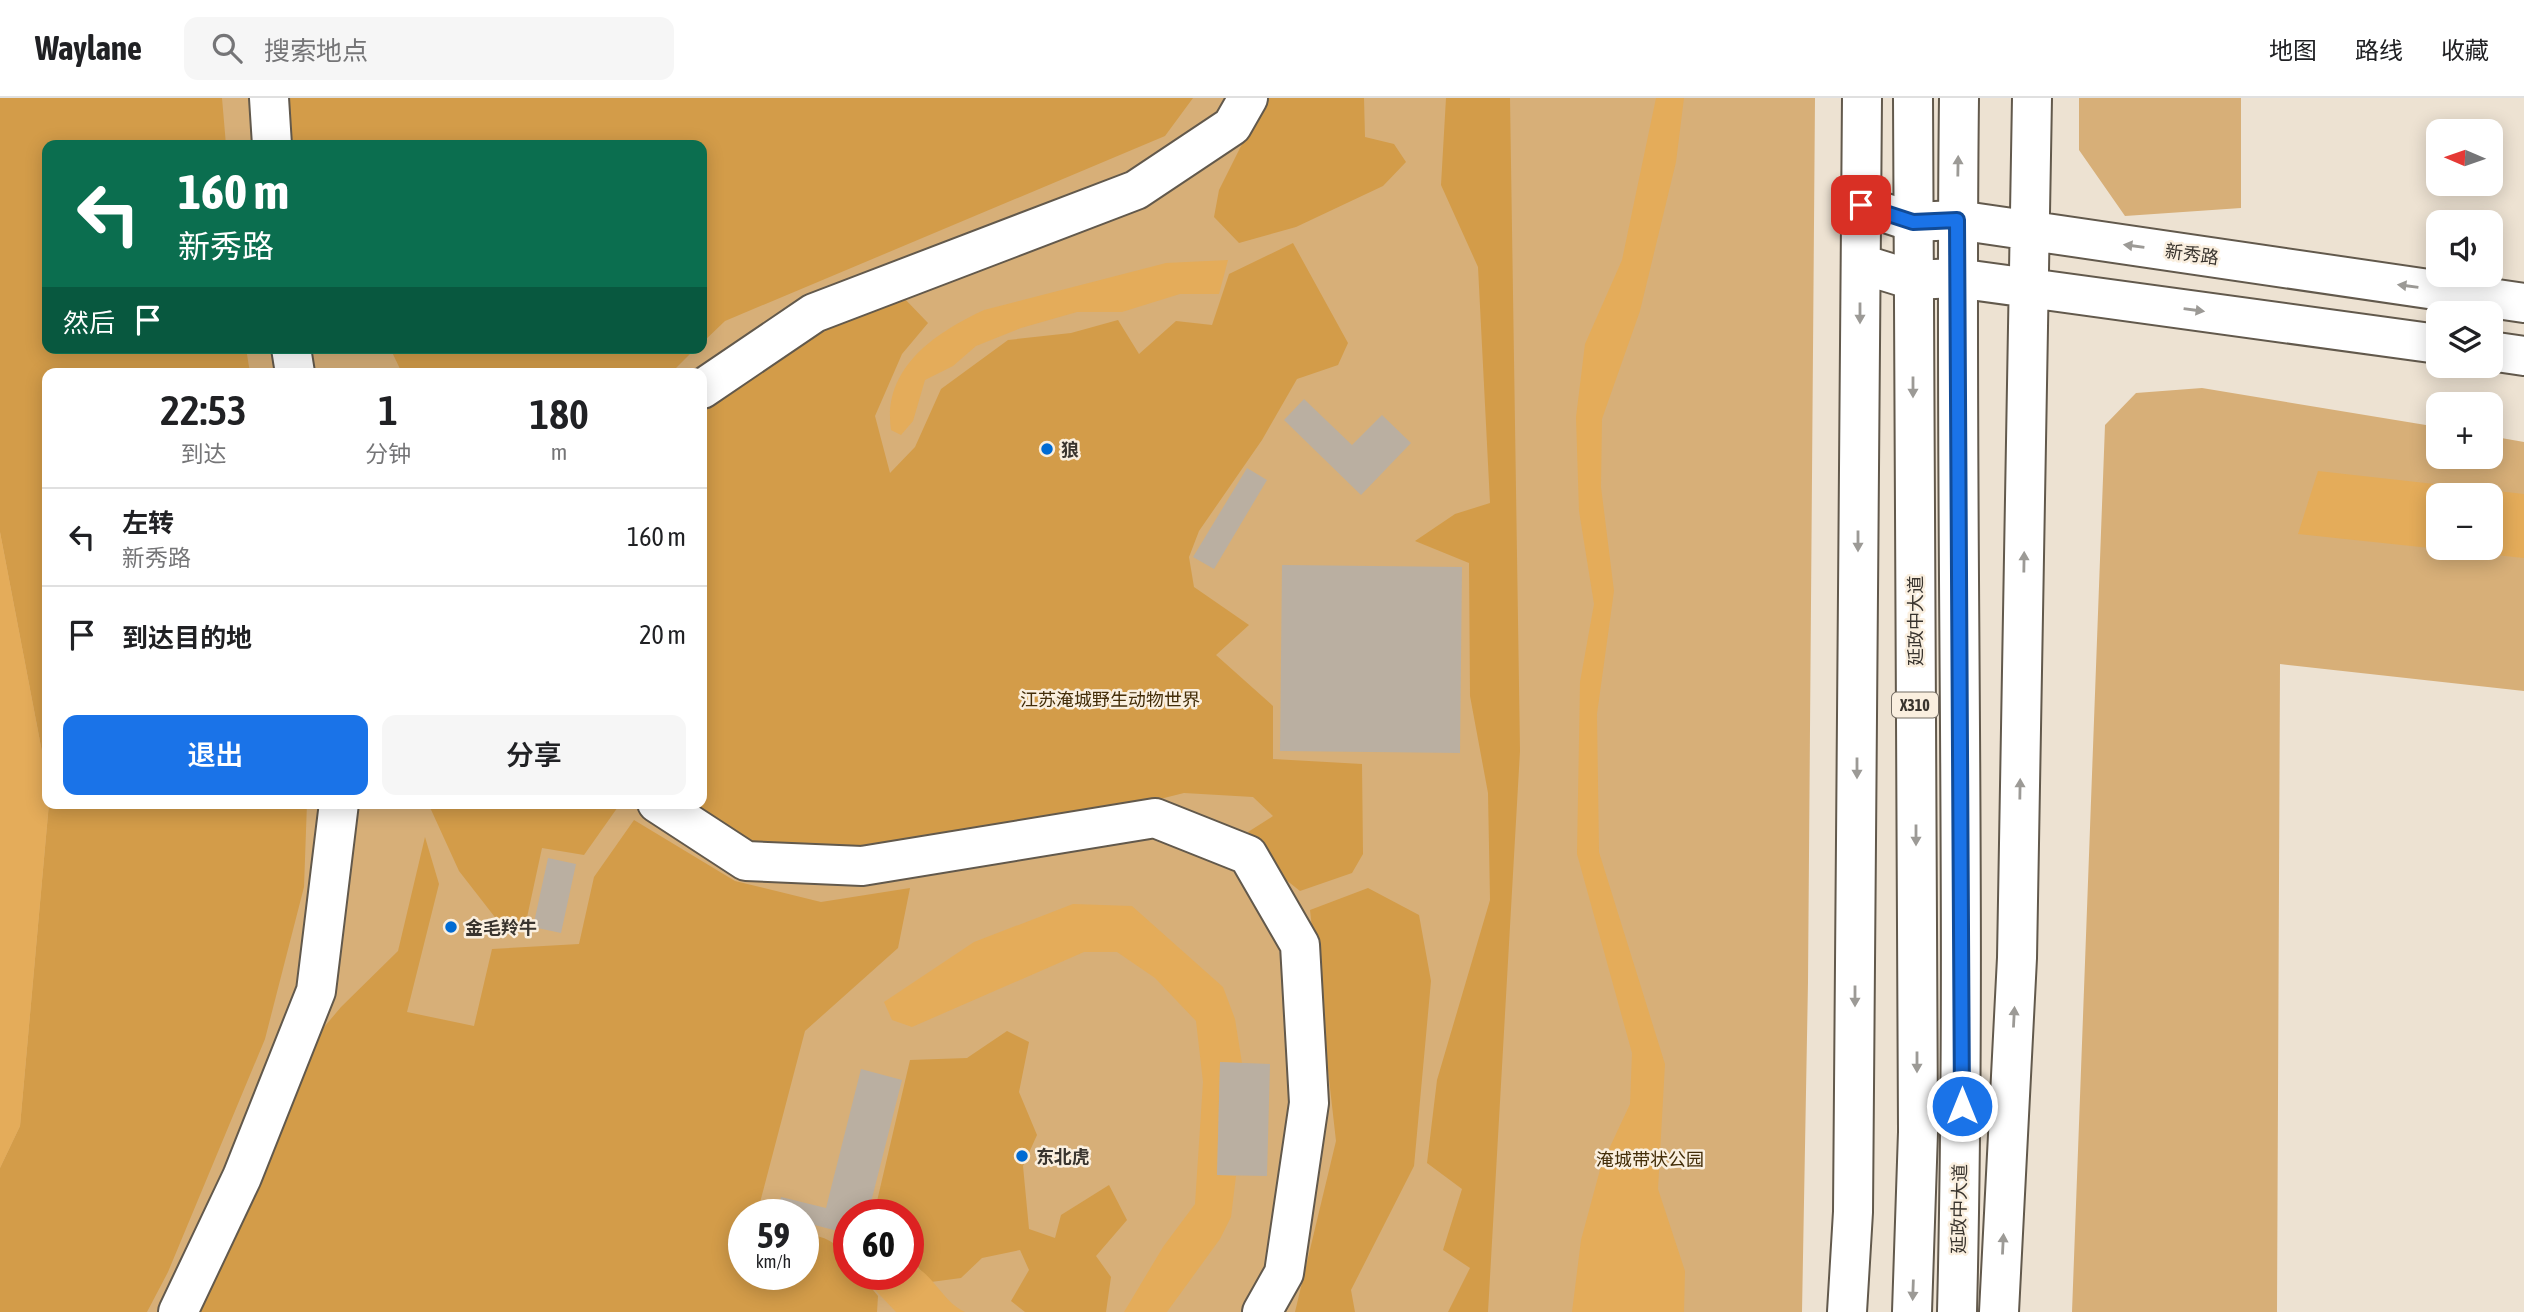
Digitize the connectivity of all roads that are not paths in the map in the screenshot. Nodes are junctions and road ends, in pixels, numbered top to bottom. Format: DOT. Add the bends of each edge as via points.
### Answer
graph roads {
  1 [pos="269,98"];
  2 [pos="1248,98"];
  3 [pos="1862,98"];
  4 [pos="1913,98"];
  5 [pos="1959,98"];
  6 [pos="2032,98"];
  7 [pos="272,140"];
  8 [pos="1861,205"];
  9 [pos="1957,220"];
  10 [pos="1913,222"];
  11 [pos="2030,230"];
  12 [pos="1861,264"];
  13 [pos="1956,278"];
  14 [pos="1913,280"];
  15 [pos="2028,288"];
  16 [pos="2524,303"];
  17 [pos="2426,342"];
  18 [pos="2503,353"];
  19 [pos="2524,356"];
  20 [pos="707,386"];
  21 [pos="339,809"];
  22 [pos="666,809"];
  23 [pos="178,1312"];
  24 [pos="1262,1312"];
  25 [pos="1847,1312"];
  26 [pos="1912,1312"];
  27 [pos="1956,1312"];
  28 [pos="1999,1312"];
  1 -- 7 [label="street"];
  2 -- 20 [label="street" via="1232,126 1136,190 814,313"];
  3 -- 8 [label="street"];
  4 -- 10 [label="street, 延政中大道 / X310"];
  9 -- 5 [label="street, 延政中大道 / X310, one-way"];
  6 -- 11 [label="street"];
  8 -- 10 [label="street, 新秀路"];
  8 -- 12 [label="street"];
  9 -- 10 [label="street, 新秀路"];
  9 -- 11 [label="street, 新秀路"];
  9 -- 13 [label="street, 延政中大道 / X310"];
  10 -- 14 [label="street, 延政中大道 / X310"];
  11 -- 15 [label="street"];
  16 -- 11 [label="street, 新秀路, one-way"];
  12 -- 14 [label="street"];
  12 -- 25 [label="street, one-way" via="1853,1212"];
  13 -- 14 [label="street"];
  13 -- 15 [label="street"];
  13 -- 27 [label="street, 延政中大道 / X310" via="1962,1106"];
  14 -- 26 [label="street, 延政中大道 / X310, one-way" via="1918,1132"];
  15 -- 17 [label="street, one-way"];
  28 -- 15 [label="street, one-way" via="2017,958"];
  18 -- 19 [label="street"];
  21 -- 23 [label="street" via="316,991 242,1177"];
  22 -- 24 [label="street" via="746,862 862,866 1155,818 1248,855 1300,945 1309,1103 1284,1273"];
}
